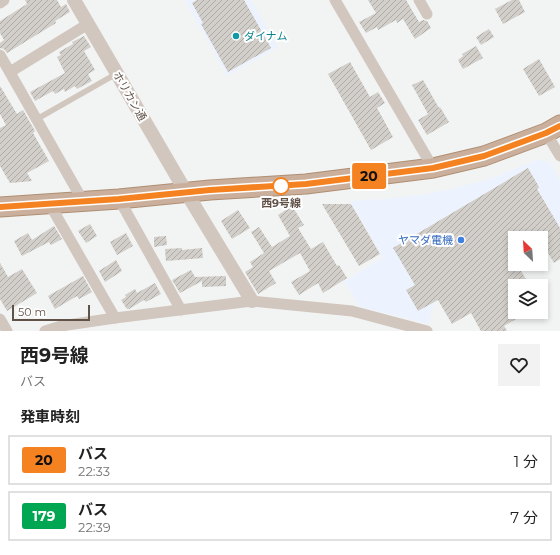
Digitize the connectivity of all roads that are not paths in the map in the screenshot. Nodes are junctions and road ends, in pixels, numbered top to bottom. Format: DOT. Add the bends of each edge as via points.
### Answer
graph roads {
  1 [pos="4,0"];
  2 [pos="74,0"];
  3 [pos="335,0"];
  4 [pos="419,0"];
  5 [pos="0,2"];
  6 [pos="427,14"];
  7 [pos="88,24"];
  8 [pos="0,55"];
  9 [pos="10,72"];
  10 [pos="117,74"];
  11 [pos="37,119"];
  12 [pos="553,129"];
  13 [pos="560,156"];
  14 [pos="433,168"];
  15 [pos="186,192"];
  16 [pos="119,199"];
  17 [pos="83,201"];
  18 [pos="49,203"];
  19 [pos="0,207"];
  20 [pos="252,302"];
  21 [pos="181,310"];
  22 [pos="115,318"];
  23 [pos="0,319"];
  24 [pos="7,331"];
  25 [pos="45,331"];
  26 [pos="428,331"];
  1 -- 5 [label="street"];
  2 -- 7 [label="street, ホリカン通"];
  3 -- 14 [label="street"];
  4 -- 6 [label="street"];
  7 -- 9 [label="street"];
  7 -- 10 [label="street, ホリカン通"];
  8 -- 9 [label="street"];
  9 -- 11 [label="street"];
  10 -- 11 [label="lane"];
  10 -- 15 [label="street, ホリカン通"];
  11 -- 17 [label="street"];
  12 -- 13 [label="street"];
  12 -- 14 [label="highway" via="484,156"];
  14 -- 15 [label="highway" via="306,184"];
  15 -- 16 [label="highway"];
  15 -- 20 [label="street"];
  16 -- 17 [label="highway"];
  16 -- 21 [label="street"];
  17 -- 18 [label="highway"];
  18 -- 19 [label="highway"];
  18 -- 22 [label="street"];
  20 -- 21 [label="street"];
  20 -- 26 [label="street" via="352,311"];
  21 -- 22 [label="street"];
  22 -- 25 [label="street"];
  23 -- 24 [label="street"];
}
